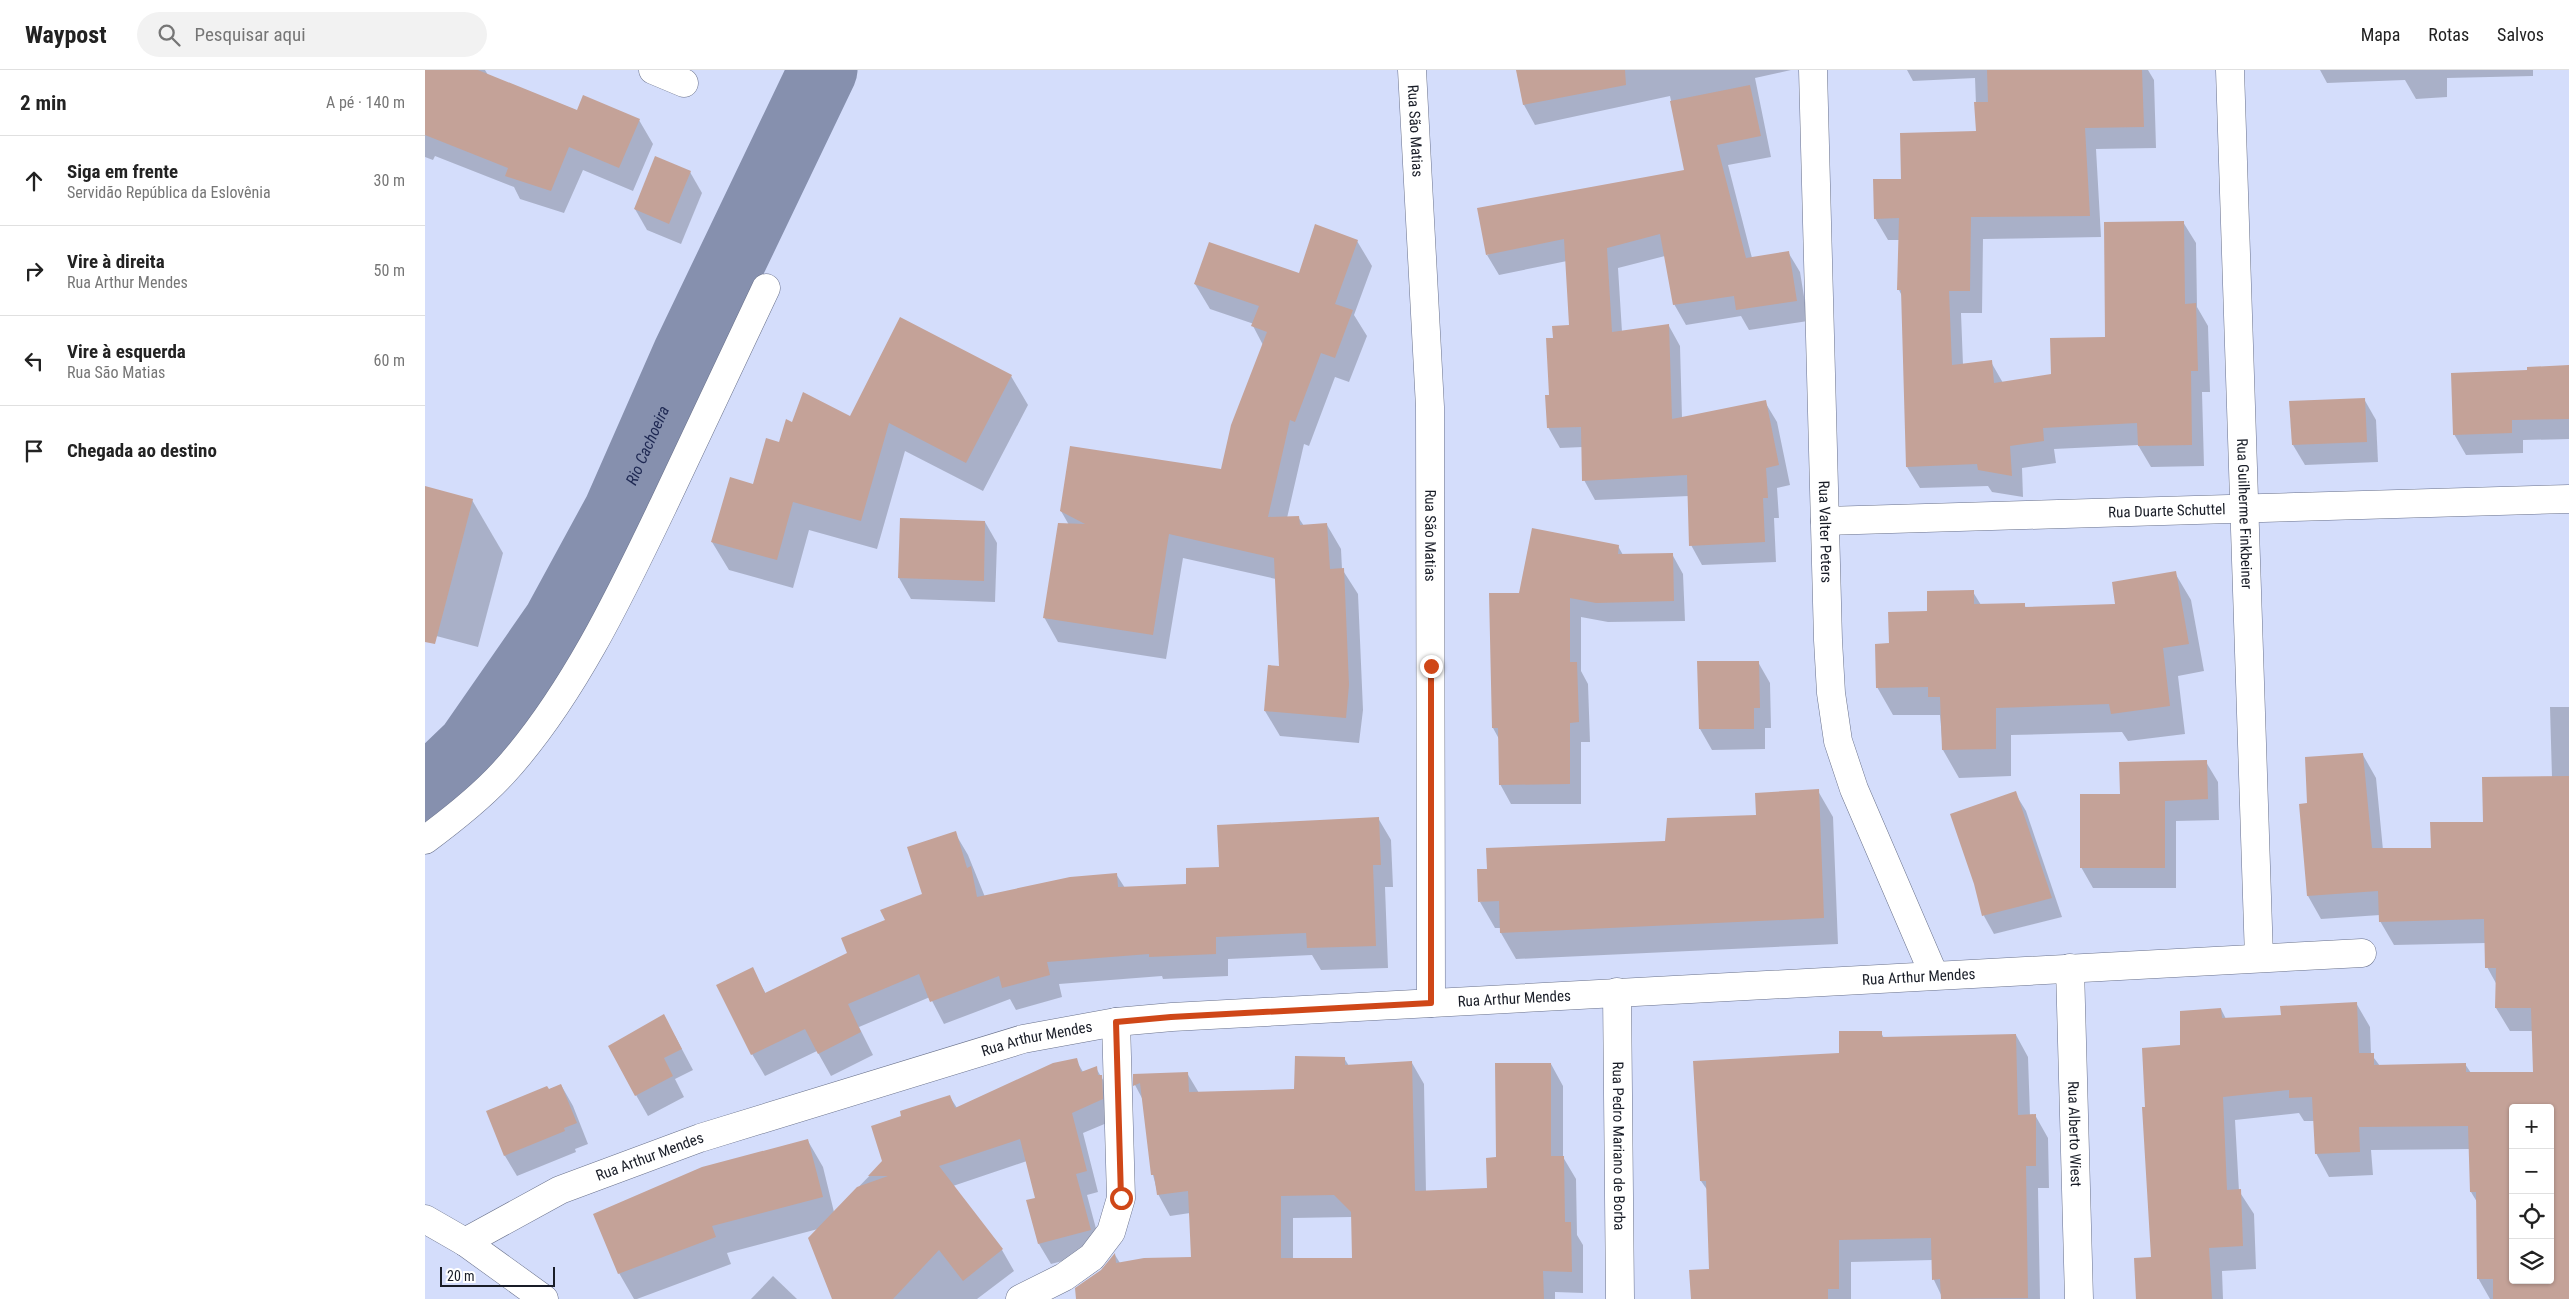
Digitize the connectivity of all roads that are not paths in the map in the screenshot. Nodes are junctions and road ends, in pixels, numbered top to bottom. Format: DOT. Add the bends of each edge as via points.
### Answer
graph roads {
  1 [pos="653,70"];
  2 [pos="1412,70"];
  3 [pos="1813,70"];
  4 [pos="2230,70"];
  5 [pos="684,83"];
  6 [pos="766,288"];
  7 [pos="2569,498"];
  8 [pos="2245,509"];
  9 [pos="1825,521"];
  10 [pos="425,840"];
  11 [pos="2362,953"];
  12 [pos="2259,958"];
  13 [pos="2070,968"];
  14 [pos="1934,975"];
  15 [pos="1617,992"];
  16 [pos="1431,1003"];
  17 [pos="1116,1022"];
  18 [pos="425,1219"];
  19 [pos="465,1242"];
  20 [pos="544,1299"];
  21 [pos="1020,1299"];
  22 [pos="1620,1299"];
  23 [pos="2079,1299"];
  1 -- 5 [label="street"];
  2 -- 16 [label="street, Rua São Matias" via="1429,407"];
  3 -- 9 [label="street, Rua Valter Peters"];
  4 -- 8 [label="street, Rua Guilherme Finkbeiner"];
  6 -- 10 [label="street" via="641,552 596,638 548,716 503,773"];
  7 -- 8 [label="street, Rua Duarte Schuttel"];
  8 -- 9 [label="street, Rua Duarte Schuttel"];
  8 -- 12 [label="street, Rua Guilherme Finkbeiner"];
  9 -- 14 [label="street, Rua Valter Peters" via="1828,649 1838,741 1854,789"];
  11 -- 12 [label="street, Rua Arthur Mendes"];
  12 -- 13 [label="street, Rua Arthur Mendes"];
  13 -- 14 [label="street, Rua Arthur Mendes"];
  13 -- 23 [label="street, Rua Alberto Wiest"];
  14 -- 15 [label="street, Rua Arthur Mendes"];
  15 -- 16 [label="street, Rua Arthur Mendes"];
  15 -- 22 [label="street, Rua Pedro Mariano de Borba"];
  16 -- 17 [label="street, Rua Arthur Mendes"];
  17 -- 19 [label="street, Rua Arthur Mendes" via="1023,1039 700,1138 560,1190"];
  17 -- 21 [label="street" via="1121,1198 1111,1232 1092,1257 1064,1277"];
  18 -- 19 [label="street"];
  19 -- 20 [label="street"];
}
